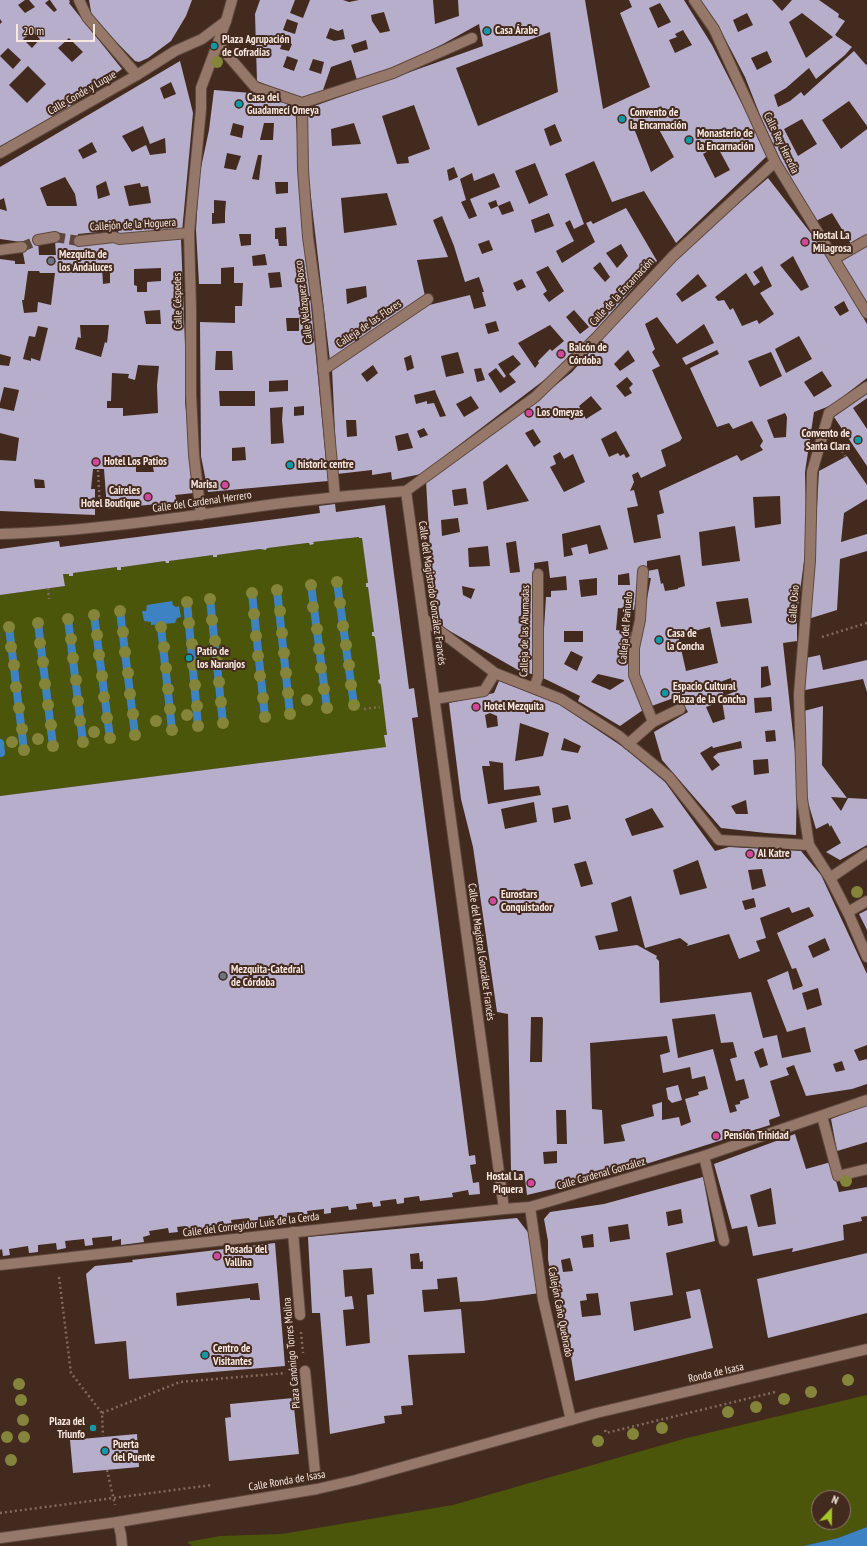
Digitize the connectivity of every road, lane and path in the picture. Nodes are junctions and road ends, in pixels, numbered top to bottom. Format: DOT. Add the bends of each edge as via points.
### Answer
graph roads {
  1 [pos="79,0"];
  2 [pos="232,0"];
  3 [pos="694,0"];
  4 [pos="226,21"];
  5 [pos="472,38"];
  6 [pos="218,44"];
  7 [pos="137,75"];
  8 [pos="302,103"];
  9 [pos="0,153"];
  10 [pos="775,162"];
  11 [pos="189,234"];
  12 [pos="55,237"];
  13 [pos="38,240"];
  14 [pos="867,240"];
  15 [pos="79,241"];
  16 [pos="22,247"];
  17 [pos="0,250"];
  18 [pos="834,259"];
  19 [pos="428,299"];
  20 [pos="867,313"];
  21 [pos="323,370"];
  22 [pos="867,387"];
  23 [pos="98,470"];
  24 [pos="406,491"];
  25 [pos="335,497"];
  26 [pos="100,510"];
  27 [pos="201,515"];
  28 [pos="0,534"];
  29 [pos="643,571"];
  30 [pos="538,574"];
  31 [pos="48,588"];
  32 [pos="49,599"];
  33 [pos="424,619"];
  34 [pos="867,622"];
  35 [pos="803,644"];
  36 [pos="495,673"];
  37 [pos="534,688"];
  38 [pos="435,699"];
  39 [pos="380,707"];
  40 [pos="364,709"];
  41 [pos="680,709"];
  42 [pos="653,722"];
  43 [pos="628,744"];
  44 [pos="809,845"];
  45 [pos="867,853"];
  46 [pos="830,878"];
  47 [pos="867,901"];
  48 [pos="849,914"];
  49 [pos="867,956"];
  50 [pos="867,1100"];
  51 [pos="822,1116"];
  52 [pos="704,1156"];
  53 [pos="867,1169"];
  54 [pos="530,1207"];
  55 [pos="504,1209"];
  56 [pos="293,1232"];
  57 [pos="724,1240"];
  58 [pos="57,1259"];
  59 [pos="0,1265"];
  60 [pos="300,1316"];
  61 [pos="867,1349"];
  62 [pos="304,1371"];
  63 [pos="102,1413"];
  64 [pos="571,1420"];
  65 [pos="103,1436"];
  66 [pos="107,1470"];
  67 [pos="315,1472"];
  68 [pos="118,1522"];
  69 [pos="0,1538"];
  70 [pos="122,1546"];
  1 -- 7 [label="street" via="86,17"];
  2 -- 4 [label="street"];
  3 -- 10 [label="street, Calle Rey Heredia" via="714,29"];
  4 -- 6 [label="street"];
  4 -- 7 [label="street, Calle Conde y Luque" via="202,39 175,50"];
  5 -- 8 [label="street" via="393,73"];
  6 -- 8 [label="street" via="255,87"];
  6 -- 11 [label="street, Calle Céspedes" via="201,88"];
  7 -- 9 [label="street, Calle Conde y Luque"];
  8 -- 21 [label="street, Calle Velázquez Bosco" via="308,237"];
  10 -- 18 [label="street, Calle Rey Heredia"];
  10 -- 24 [label="street, Calle de la Encarnación" via="673,256 596,338 535,396"];
  11 -- 15 [label="street, Callejón de la Hoguera"];
  11 -- 27 [label="street, Calle Céspedes" via="191,395 194,456"];
  12 -- 13 [label="street"];
  14 -- 18 [label="street"];
  16 -- 17 [label="street"];
  18 -- 20 [label="street, Calle Rey Heredia"];
  19 -- 21 [label="street, Calleja de las Flores"];
  21 -- 25 [label="street, Calle Velázquez Bosco"];
  22 -- 35 [label="street, Calle Osio" via="829,413 812,472 810,561"];
  23 -- 26 [label="path"];
  24 -- 25 [label="street, Calle del Cardenal Herrero"];
  24 -- 33 [label="street, Calle del Magistrado González Francés"];
  25 -- 27 [label="street, Calle del Cardenal Herrero"];
  27 -- 28 [label="street, Calle del Cardenal Herrero" via="100,527"];
  29 -- 42 [label="street, Calleja del Pañuelo" via="640,620 634,648 634,675"];
  30 -- 37 [label="street, Calleja de las Ahumadas" via="538,677"];
  31 -- 32 [label="path"];
  33 -- 36 [label="street"];
  33 -- 38 [label="street, Calle del Magistrado González Francés"];
  34 -- 35 [label="path"];
  35 -- 44 [label="street, Calle Osio" via="799,694 800,770"];
  36 -- 37 [label="street"];
  36 -- 38 [label="street" via="484,691"];
  37 -- 43 [label="street" via="561,699"];
  38 -- 55 [label="street, Calle del Magistral González Francés"];
  39 -- 40 [label="path"];
  41 -- 42 [label="street"];
  42 -- 43 [label="street"];
  43 -- 44 [label="street" via="669,777 719,840"];
  44 -- 46 [label="street"];
  45 -- 46 [label="street"];
  46 -- 48 [label="street"];
  47 -- 48 [label="street"];
  48 -- 49 [label="street"];
  50 -- 51 [label="street, Calle Cardenal González"];
  51 -- 52 [label="street, Calle Cardenal González"];
  51 -- 53 [label="street" via="838,1176"];
  52 -- 54 [label="street, Calle Cardenal González"];
  52 -- 57 [label="street"];
  54 -- 55 [label="street, Calle Cardenal González"];
  54 -- 64 [label="street, Callejón Caño Quebrado" via="543,1299"];
  55 -- 56 [label="street, Calle del Corregidor Luis de la Cerda"];
  56 -- 58 [label="street, Calle del Corregidor Luis de la Cerda"];
  56 -- 60 [label="street, Plaza Canónigo Torres Molina"];
  58 -- 59 [label="street, Calle del Corregidor Luis de la Cerda"];
  58 -- 63 [label="path" via="71,1373"];
  60 -- 62 [label="path, Plaza Canónigo Torres Molina"];
  61 -- 64 [label="street, Ronda de Isasa"];
  62 -- 63 [label="path" via="180,1382"];
  62 -- 67 [label="street, Plaza Canónigo Torres Molina"];
  63 -- 65 [label="path"];
  64 -- 68 [label="street, Calle Ronda de Isasa" via="336,1484"];
  66 -- 68 [label="path"];
  68 -- 69 [label="street, Calle Ronda de Isasa"];
  68 -- 70 [label="street"];
}
